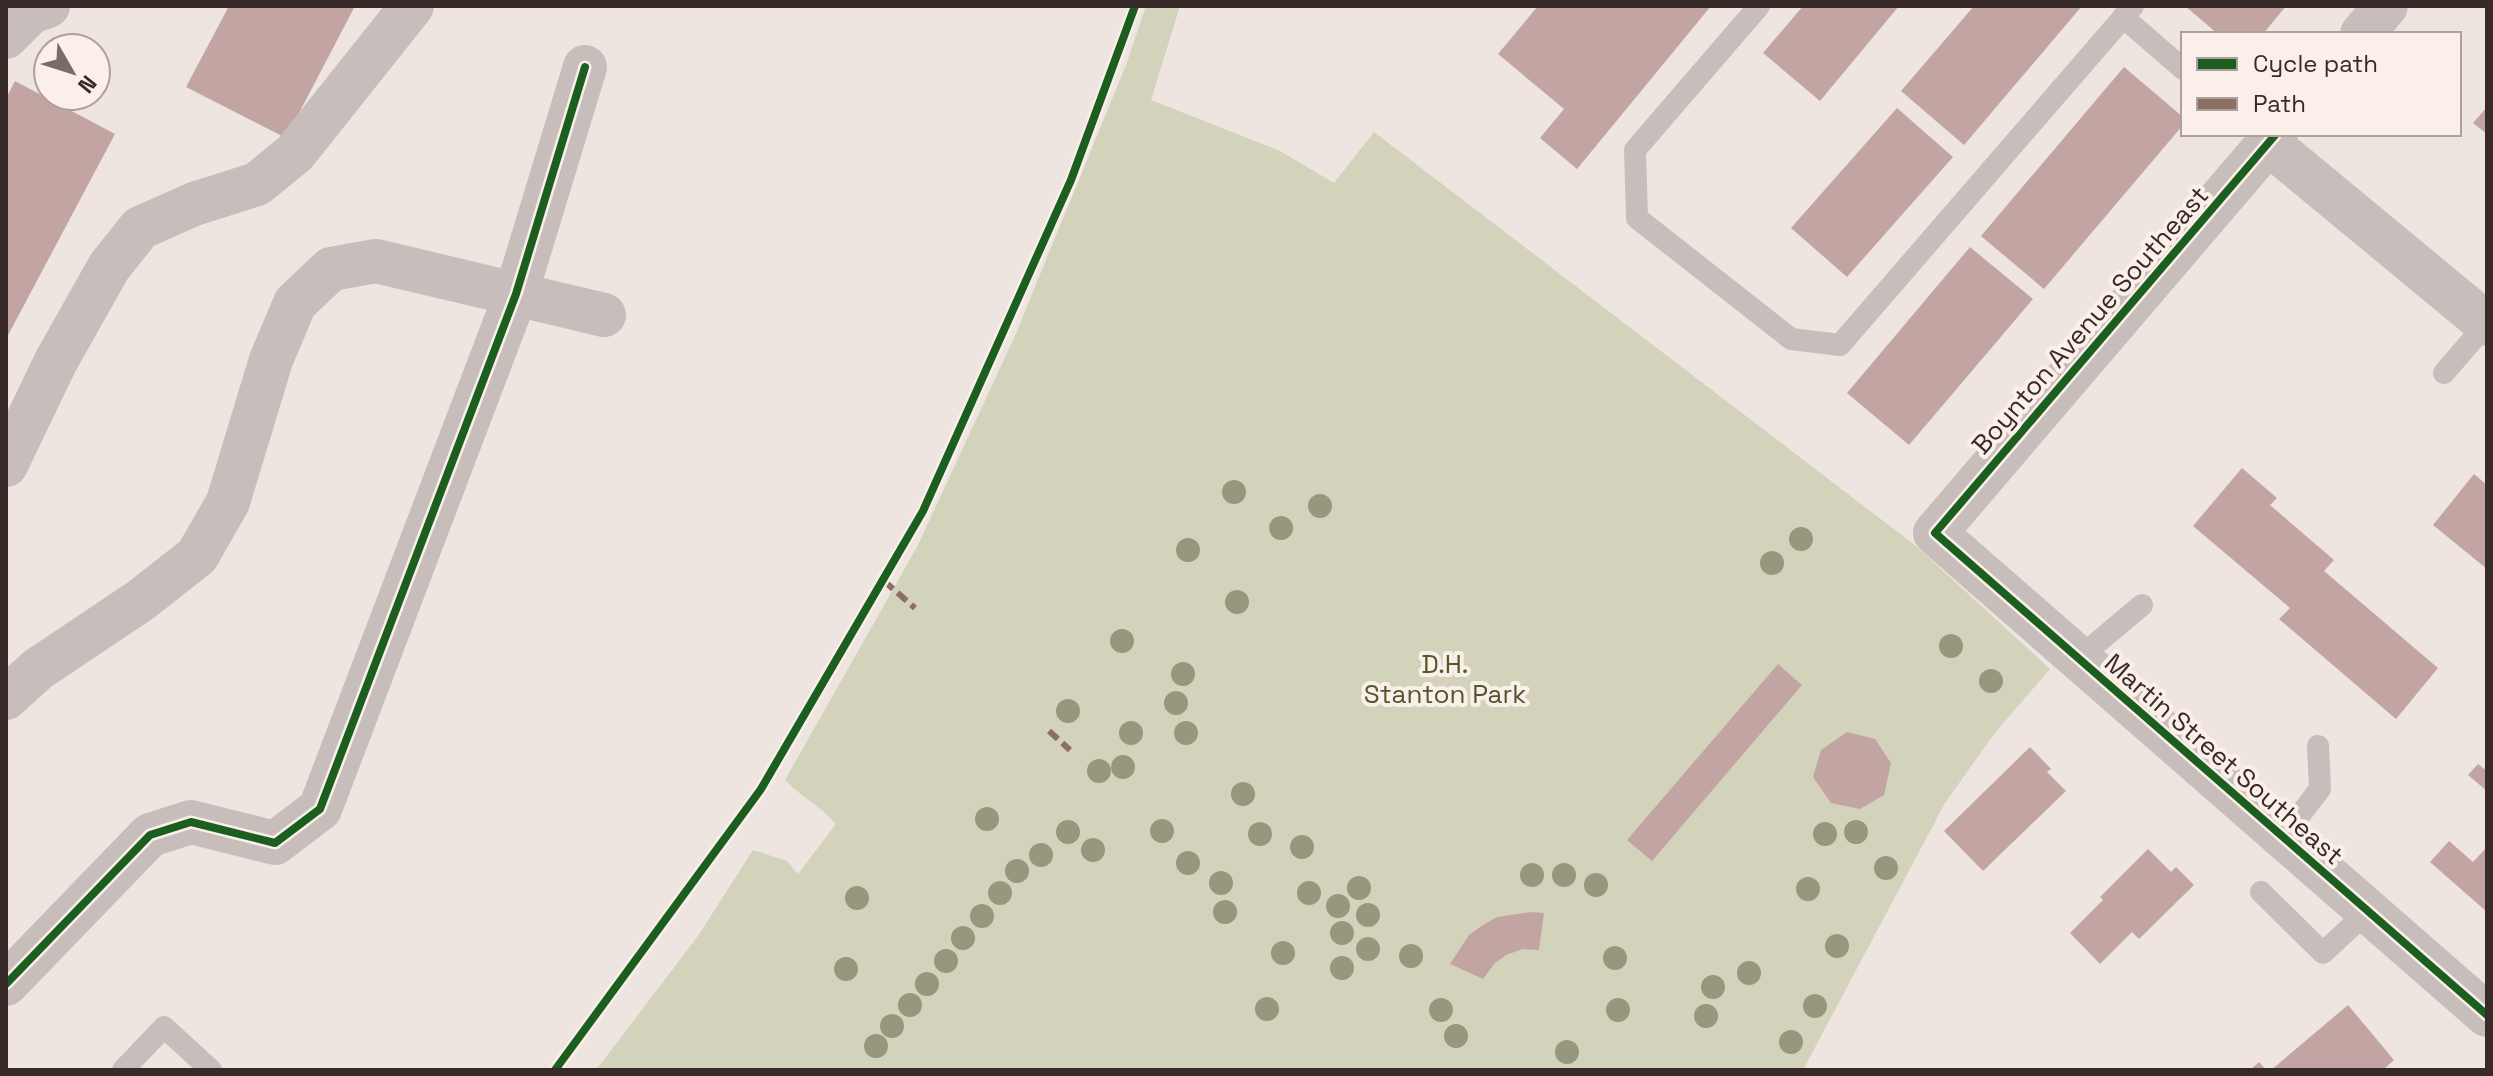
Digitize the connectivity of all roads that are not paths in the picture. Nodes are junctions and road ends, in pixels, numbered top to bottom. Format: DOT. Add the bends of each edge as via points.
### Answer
graph roads {
  1 [pos="48,6"];
  2 [pos="412,6"];
  3 [pos="1759,6"];
  4 [pos="2386,6"];
  5 [pos="2128,12"];
  6 [pos="2364,32"];
  7 [pos="6,37"];
  8 [pos="585,67"];
  9 [pos="2181,67"];
  10 [pos="2268,137"];
  11 [pos="516,294"];
  12 [pos="604,315"];
  13 [pos="2487,324"];
  14 [pos="2444,373"];
  15 [pos="6,465"];
  16 [pos="1935,533"];
  17 [pos="2142,605"];
  18 [pos="2079,658"];
  19 [pos="6,698"];
  20 [pos="2318,746"];
  21 [pos="2283,837"];
  22 [pos="2261,892"];
  23 [pos="2368,911"];
  24 [pos="6,984"];
  25 [pos="2487,1015"];
  26 [pos="123,1070"];
  27 [pos="211,1070"];
  1 -- 7 [label="street" via="31,12"];
  2 -- 15 [label="street" via="295,153 257,184 140,228 101,281"];
  3 -- 5 [label="lane" via="1635,150 1637,218 1791,339 1840,345"];
  4 -- 6 [label="street"];
  5 -- 9 [label="lane"];
  8 -- 11 [label="street"];
  10 -- 13 [label="street"];
  10 -- 16 [label="street, Boynton Avenue Southeast"];
  11 -- 12 [label="street"];
  11 -- 19 [label="street" via="376,261 331,269 295,303 271,360 228,502 197,556 38,669"];
  11 -- 24 [label="street" via="320,809 275,843 191,822 150,835"];
  13 -- 14 [label="lane"];
  16 -- 18 [label="street, Martin Street Southeast"];
  17 -- 18 [label="lane"];
  18 -- 21 [label="street, Martin Street Southeast"];
  20 -- 21 [label="lane" via="2320,789"];
  21 -- 23 [label="street, Martin Street Southeast"];
  22 -- 23 [label="lane" via="2323,953"];
  23 -- 25 [label="street, Martin Street Southeast"];
  26 -- 27 [label="lane" via="164,1027"];
}
